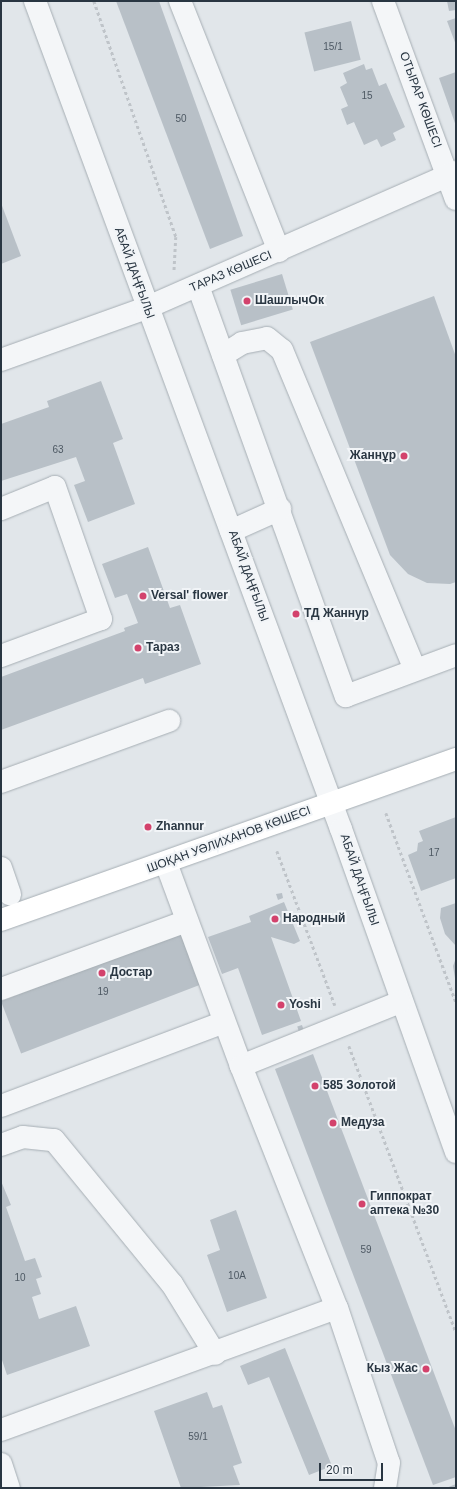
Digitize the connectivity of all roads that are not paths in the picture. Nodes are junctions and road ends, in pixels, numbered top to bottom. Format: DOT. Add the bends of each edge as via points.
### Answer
graph roads {
  1 [pos="35,1"];
  2 [pos="180,1"];
  3 [pos="383,1"];
  4 [pos="452,174"];
  5 [pos="456,199"];
  6 [pos="280,251"];
  7 [pos="198,286"];
  8 [pos="146,308"];
  9 [pos="223,355"];
  10 [pos="1,360"];
  11 [pos="1,509"];
  12 [pos="280,509"];
  13 [pos="231,531"];
  14 [pos="456,655"];
  15 [pos="1,656"];
  16 [pos="415,670"];
  17 [pos="169,721"];
  18 [pos="456,759"];
  19 [pos="1,782"];
  20 [pos="332,803"];
  21 [pos="166,863"];
  22 [pos="1,868"];
  23 [pos="10,894"];
  24 [pos="1,920"];
  25 [pos="187,921"];
  26 [pos="1,989"];
  27 [pos="400,1002"];
  28 [pos="224,1022"];
  29 [pos="241,1066"];
  30 [pos="1,1106"];
  31 [pos="1,1145"];
  32 [pos="456,1152"];
  33 [pos="337,1308"];
  34 [pos="215,1354"];
  35 [pos="1,1430"];
  36 [pos="1,1464"];
  37 [pos="381,1487"];
  38 [pos="9,1488"];
  1 -- 8 [label="street, АБАЙ ДАҢҒЫЛЫ"];
  2 -- 6 [label="street"];
  3 -- 4 [label="street, ОТЫРАР КӨШЕСІ"];
  4 -- 5 [label="street, ОТЫРАР КӨШЕСІ"];
  4 -- 6 [label="street, ТАРАЗ КӨШЕСІ"];
  6 -- 7 [label="street, ТАРАЗ КӨШЕСІ"];
  7 -- 8 [label="street, ТАРАЗ КӨШЕСІ"];
  7 -- 9 [label="street"];
  8 -- 10 [label="street, ТАРАЗ КӨШЕСІ"];
  8 -- 13 [label="street, АБАЙ ДАҢҒЫЛЫ"];
  9 -- 12 [label="street"];
  9 -- 16 [label="street" via="242,342 267,338 282,350"];
  11 -- 15 [label="street" via="55,487 101,620"];
  12 -- 13 [label="street"];
  12 -- 16 [label="street" via="346,696"];
  13 -- 20 [label="street, АБАЙ ДАҢҒЫЛЫ"];
  14 -- 16 [label="street"];
  17 -- 19 [label="street"];
  18 -- 20 [label="main road, ШОҚАН УӘЛИХАНОВ КӨШЕСІ"];
  20 -- 21 [label="main road, ШОҚАН УӘЛИХАНОВ КӨШЕСІ"];
  20 -- 27 [label="street, АБАЙ ДАҢҒЫЛЫ"];
  21 -- 24 [label="main road, ШОҚАН УӘЛИХАНОВ КӨШЕСІ"];
  21 -- 25 [label="street"];
  22 -- 23 [label="street"];
  25 -- 26 [label="street"];
  25 -- 28 [label="street"];
  27 -- 29 [label="street"];
  27 -- 32 [label="street, АБАЙ ДАҢҒЫЛЫ"];
  28 -- 29 [label="street"];
  28 -- 30 [label="street"];
  29 -- 33 [label="street"];
  31 -- 34 [label="street" via="23,1137 54,1140 172,1284"];
  33 -- 34 [label="street"];
  33 -- 37 [label="street" via="389,1463"];
  34 -- 35 [label="street"];
  36 -- 38 [label="street"];
}
